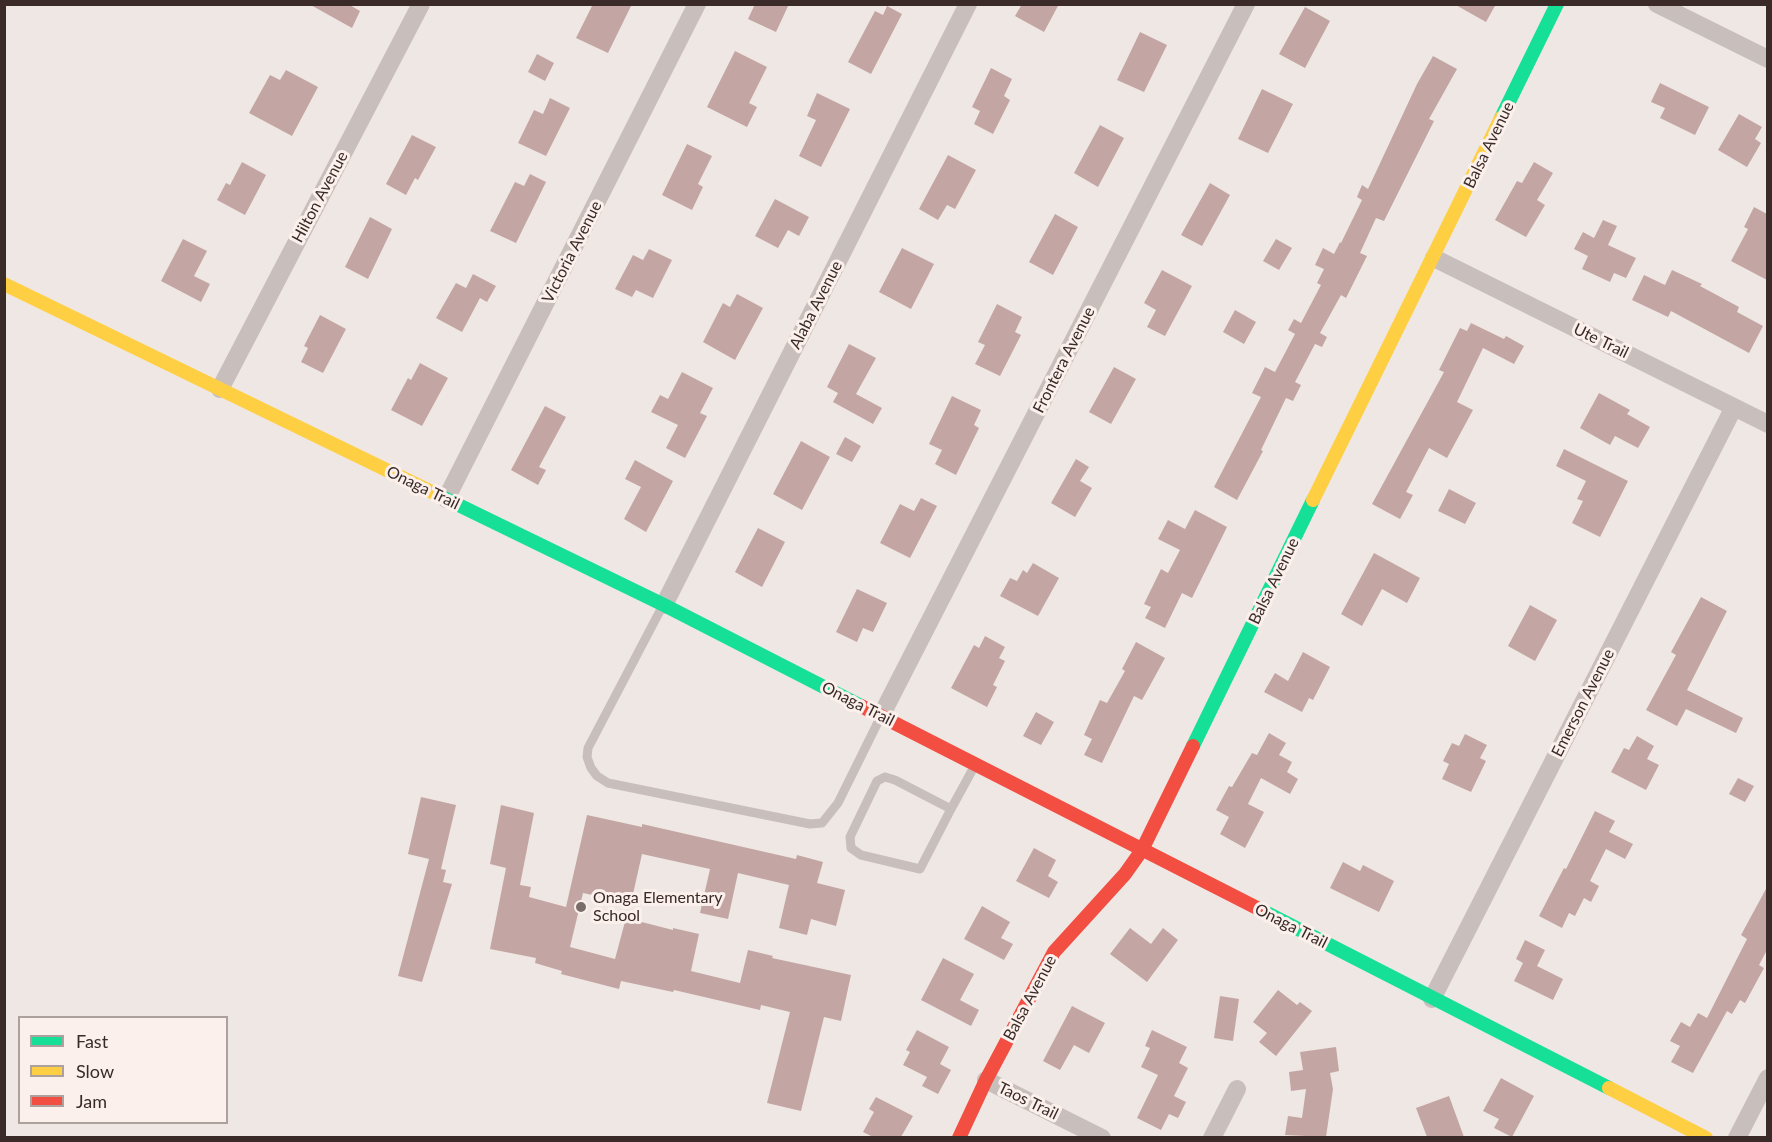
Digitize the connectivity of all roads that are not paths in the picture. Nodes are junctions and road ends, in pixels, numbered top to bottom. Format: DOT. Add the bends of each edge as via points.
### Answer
graph roads {
  1 [pos="420,4"];
  2 [pos="697,4"];
  3 [pos="968,4"];
  4 [pos="1246,4"];
  5 [pos="1557,4"];
  6 [pos="1657,4"];
  7 [pos="1767,59"];
  8 [pos="1434,258"];
  9 [pos="4,284"];
  10 [pos="220,389"];
  11 [pos="1734,407"];
  12 [pos="1767,424"];
  13 [pos="446,499"];
  14 [pos="664,605"];
  15 [pos="881,716"];
  16 [pos="975,764"];
  17 [pos="951,809"];
  18 [pos="1142,850"];
  19 [pos="1432,999"];
  20 [pos="1767,1078"];
  21 [pos="986,1080"];
  22 [pos="1237,1089"];
  23 [pos="959,1137"];
  24 [pos="1102,1137"];
  25 [pos="1212,1137"];
  26 [pos="1706,1137"];
  27 [pos="1737,1137"];
  1 -- 10 [label="street, Hilton Avenue"];
  2 -- 13 [label="street, Victoria Avenue"];
  3 -- 14 [label="street, Alaba Avenue"];
  4 -- 15 [label="street, Frontera Avenue"];
  5 -- 8 [label="street, Balsa Avenue"];
  6 -- 7 [label="street"];
  8 -- 11 [label="street, Ute Trail"];
  8 -- 18 [label="street, Balsa Avenue"];
  9 -- 10 [label="street, Onaga Trail"];
  10 -- 13 [label="street, Onaga Trail"];
  11 -- 12 [label="street, Ute Trail"];
  11 -- 19 [label="street, Emerson Avenue"];
  13 -- 14 [label="street, Onaga Trail"];
  14 -- 15 [label="street, Onaga Trail"];
  14 -- 15 [label="lane" via="588,748 591,768 608,783 810,824 822,823 838,803"];
  15 -- 16 [label="street, Onaga Trail"];
  16 -- 17 [label="lane"];
  16 -- 18 [label="street, Onaga Trail"];
  17 -- 17 [label="lane" via="920,869 861,855 849,843 875,785 885,777"];
  18 -- 19 [label="street, Onaga Trail"];
  18 -- 21 [label="street, Balsa Avenue" via="1054,952"];
  19 -- 26 [label="street, Onaga Trail"];
  20 -- 27 [label="street"];
  21 -- 23 [label="street, Balsa Avenue"];
  21 -- 24 [label="street, Taos Trail"];
  22 -- 25 [label="street"];
}
